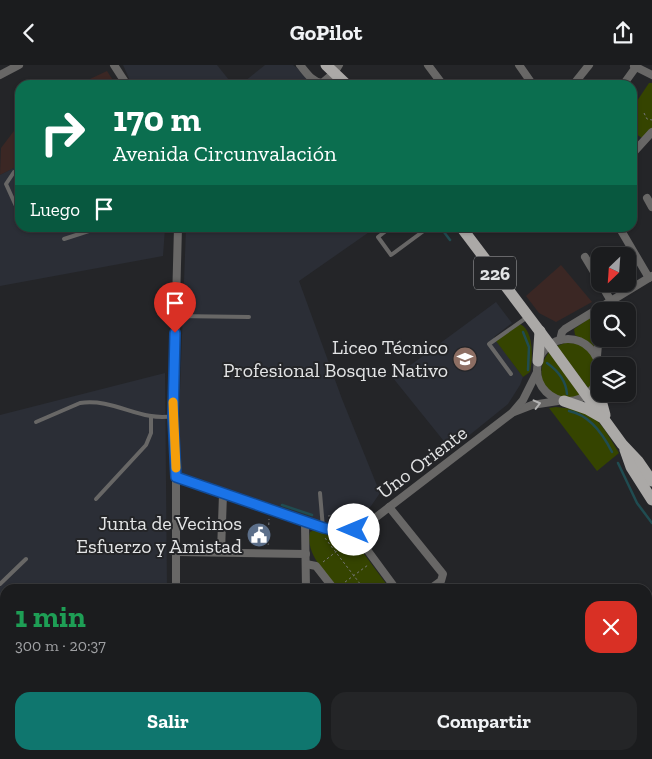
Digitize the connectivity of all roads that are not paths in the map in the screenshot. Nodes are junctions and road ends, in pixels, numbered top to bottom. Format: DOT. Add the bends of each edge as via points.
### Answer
graph roads {
  1 [pos="19,65"];
  2 [pos="114,65"];
  3 [pos="300,65"];
  4 [pos="428,65"];
  5 [pos="519,65"];
  6 [pos="589,65"];
  7 [pos="635,66"];
  8 [pos="333,68"];
  9 [pos="1,74"];
  10 [pos="652,75"];
  11 [pos="124,80"];
  12 [pos="314,80"];
  13 [pos="325,80"];
  14 [pos="344,80"];
  15 [pos="439,80"];
  16 [pos="530,80"];
  17 [pos="577,80"];
  18 [pos="626,80"];
  19 [pos="652,131"];
  20 [pos="637,148"];
  21 [pos="15,172"];
  22 [pos="647,198"];
  23 [pos="15,204"];
  24 [pos="652,207"];
  25 [pos="86,232"];
  26 [pos="178,232"];
  27 [pos="384,232"];
  28 [pos="418,232"];
  29 [pos="465,232"];
  30 [pos="622,232"];
  31 [pos="64,239"];
  32 [pos="585,257"];
  33 [pos="591,267"];
  34 [pos="651,277"];
  35 [pos="606,293"];
  36 [pos="611,301"];
  37 [pos="176,316"];
  38 [pos="249,317"];
  39 [pos="527,317"];
  40 [pos="540,331"];
  41 [pos="556,342"];
  42 [pos="596,357"];
  43 [pos="538,367"];
  44 [pos="511,374"];
  45 [pos="591,391"];
  46 [pos="587,395"];
  47 [pos="564,401"];
  48 [pos="602,402"];
  49 [pos="512,413"];
  50 [pos="173,416"];
  51 [pos="151,417"];
  52 [pos="607,421"];
  53 [pos="36,422"];
  54 [pos="622,444"];
  55 [pos="176,477"];
  56 [pos="652,481"];
  57 [pos="320,493"];
  58 [pos="223,494"];
  59 [pos="96,499"];
  60 [pos="652,500"];
  61 [pos="390,507"];
  62 [pos="305,523"];
  63 [pos="324,528"];
  64 [pos="354,528"];
  65 [pos="176,552"];
  66 [pos="221,553"];
  67 [pos="306,554"];
  68 [pos="26,559"];
  69 [pos="306,564"];
  70 [pos="0,584"];
  71 [pos="176,584"];
  72 [pos="306,584"];
  73 [pos="331,584"];
  74 [pos="392,584"];
  75 [pos="437,584"];
  1 -- 9 [label="street"];
  2 -- 11 [label="street"];
  3 -- 12 [label="street"];
  4 -- 15 [label="street"];
  5 -- 16 [label="street"];
  6 -- 17 [label="street"];
  7 -- 10 [label="street"];
  7 -- 18 [label="street"];
  8 -- 13 [label="street"];
  8 -- 14 [label="main road"];
  19 -- 20 [label="street"];
  21 -- 23 [label="lane" via="6,184"];
  22 -- 24 [label="street"];
  25 -- 31 [label="lane"];
  26 -- 37 [label="street"];
  27 -- 28 [label="lane" via="378,237 391,255"];
  29 -- 39 [label="main road, 226"];
  30 -- 34 [label="street"];
  32 -- 33 [label="street"];
  34 -- 36 [label="street, Uno Oriente"];
  35 -- 36 [label="street"];
  36 -- 41 [label="street, Uno Oriente" via="565,329"];
  37 -- 38 [label="lane"];
  37 -- 50 [label="street"];
  39 -- 40 [label="main road, 226"];
  39 -- 44 [label="lane" via="489,344"];
  40 -- 41 [label="main road, 226"];
  40 -- 43 [label="main road"];
  41 -- 42 [label="street" via="578,340"];
  41 -- 43 [label="street, Uno Oriente" via="545,349"];
  41 -- 46 [label="main road, 226"];
  43 -- 47 [label="street" via="538,379 545,391"];
  43 -- 49 [label="street, Uno Oriente" via="523,400"];
  45 -- 46 [label="street"];
  46 -- 47 [label="street, Uno Oriente"];
  46 -- 52 [label="main road, 226"];
  49 -- 47 [label="street, Uno Oriente, one-way" via="541,402"];
  47 -- 52 [label="main road"];
  48 -- 52 [label="main road"];
  49 -- 61 [label="street, Uno Oriente"];
  50 -- 51 [label="lane"];
  50 -- 55 [label="street"];
  51 -- 53 [label="lane" via="109,403 87,402"];
  51 -- 59 [label="lane" via="151,433 146,445"];
  52 -- 54 [label="main road, 226"];
  54 -- 56 [label="main road, 226"];
  54 -- 60 [label="main road, 226" via="631,467"];
  55 -- 58 [label="street, Uno Oriente"];
  55 -- 65 [label="street"];
  57 -- 63 [label="lane"];
  58 -- 62 [label="street, Uno Oriente"];
  58 -- 66 [label="street"];
  61 -- 64 [label="street, Uno Oriente" via="371,521"];
  61 -- 75 [label="street" via="442,574"];
  62 -- 63 [label="street, Uno Oriente"];
  62 -- 67 [label="street"];
  63 -- 64 [label="street, Uno Oriente" via="337,531"];
  64 -- 74 [label="street"];
  65 -- 66 [label="street"];
  65 -- 71 [label="street"];
  66 -- 67 [label="street"];
  67 -- 69 [label="street"];
  68 -- 70 [label="lane"];
  69 -- 72 [label="street"];
  69 -- 73 [label="street" via="317,567"];
}
